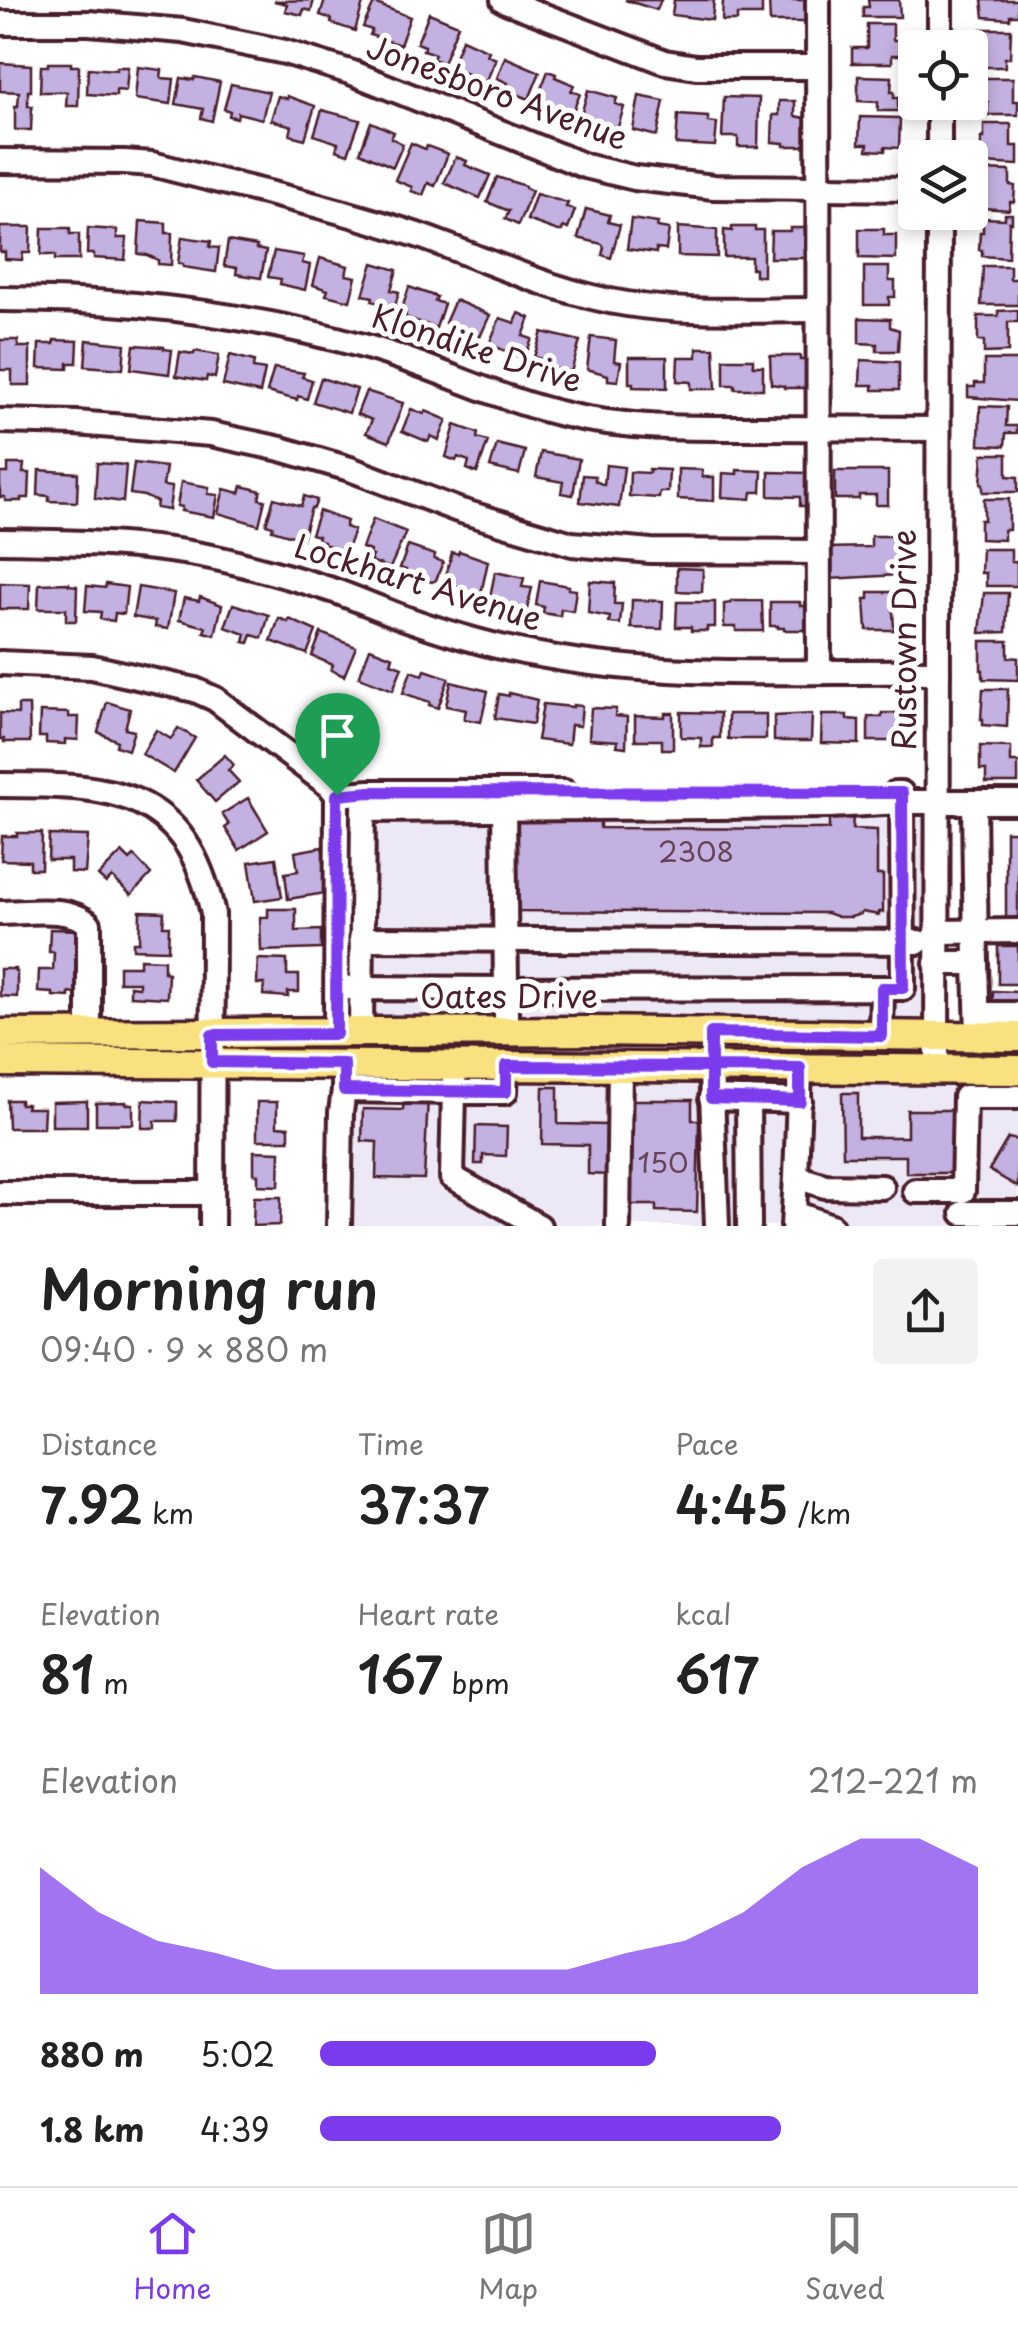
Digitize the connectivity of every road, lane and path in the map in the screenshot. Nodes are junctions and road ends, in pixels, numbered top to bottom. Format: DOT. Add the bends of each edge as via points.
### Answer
graph roads {
  1 [pos="503,0"];
  2 [pos="818,0"];
  3 [pos="940,0"];
  4 [pos="0,22"];
  5 [pos="940,30"];
  6 [pos="818,67"];
  7 [pos="0,161"];
  8 [pos="818,188"];
  9 [pos="898,189"];
  10 [pos="939,230"];
  11 [pos="0,300"];
  12 [pos="817,310"];
  13 [pos="0,421"];
  14 [pos="818,428"];
  15 [pos="938,429"];
  16 [pos="0,541"];
  17 [pos="818,552"];
  18 [pos="0,663"];
  19 [pos="819,672"];
  20 [pos="938,672"];
  21 [pos="0,785"];
  22 [pos="337,795"];
  23 [pos="902,802"];
  24 [pos="936,802"];
  25 [pos="974,802"];
  26 [pos="1018,802"];
  27 [pos="504,808"];
  28 [pos="0,913"];
  29 [pos="976,932"];
  30 [pos="1018,932"];
  31 [pos="361,939"];
  32 [pos="505,939"];
  33 [pos="904,942"];
  34 [pos="936,945"];
  35 [pos="976,962"];
  36 [pos="336,988"];
  37 [pos="360,988"];
  38 [pos="506,988"];
  39 [pos="892,988"];
  40 [pos="936,993"];
  41 [pos="1018,1014"];
  42 [pos="978,1016"];
  43 [pos="506,1032"];
  44 [pos="711,1033"];
  45 [pos="0,1034"];
  46 [pos="89,1034"];
  47 [pos="348,1034"];
  48 [pos="882,1036"];
  49 [pos="937,1036"];
  50 [pos="1018,1037"];
  51 [pos="212,1049"];
  52 [pos="0,1062"];
  53 [pos="506,1066"];
  54 [pos="620,1066"];
  55 [pos="711,1067"];
  56 [pos="800,1068"];
  57 [pos="1018,1070"];
  58 [pos="344,1077"];
  59 [pos="454,1078"];
  60 [pos="956,1078"];
  61 [pos="1018,1097"];
  62 [pos="711,1098"];
  63 [pos="748,1099"];
  64 [pos="800,1101"];
  65 [pos="796,1177"];
  66 [pos="882,1188"];
  67 [pos="915,1190"];
  68 [pos="0,1193"];
  69 [pos="212,1193"];
  70 [pos="962,1210"];
  71 [pos="1018,1212"];
  72 [pos="505,1217"];
  73 [pos="793,1220"];
  74 [pos="212,1226"];
  75 [pos="339,1226"];
  76 [pos="538,1226"];
  77 [pos="619,1226"];
  78 [pos="716,1226"];
  79 [pos="749,1226"];
  80 [pos="832,1226"];
  1 -- 6 [label="street" via="665,62"];
  2 -- 6 [label="street"];
  3 -- 5 [label="street"];
  4 -- 8 [label="street, Jonesboro Avenue" via="183,30 353,73 585,166 714,187"];
  6 -- 8 [label="street"];
  7 -- 12 [label="street" via="152,164 371,220 624,304"];
  8 -- 9 [label="street, Jonesboro Avenue"];
  8 -- 12 [label="street"];
  10 -- 15 [label="street, Rustown Drive"];
  11 -- 14 [label="street, Klondike Drive" via="170,307 246,318 370,348 569,416 666,428"];
  12 -- 14 [label="street"];
  13 -- 17 [label="street" via="210,434 281,449 572,544"];
  14 -- 15 [label="street, Klondike Drive"];
  14 -- 17 [label="street"];
  15 -- 20 [label="street, Rustown Drive"];
  16 -- 19 [label="street, Lockhart Avenue" via="170,550 237,563 543,656 672,672"];
  17 -- 19 [label="street"];
  18 -- 22 [label="street" via="92,668 194,690"];
  19 -- 20 [label="street, Lockhart Avenue"];
  20 -- 24 [label="street, Rustown Drive"];
  21 -- 51 [label="street" via="96,788 129,797 174,828 206,880 213,914"];
  22 -- 23 [label="street" via="902,793"];
  22 -- 36 [label="street"];
  23 -- 24 [label="street"];
  23 -- 27 [label="street"];
  23 -- 33 [label="street"];
  24 -- 25 [label="street"];
  24 -- 34 [label="street, Rustown Drive"];
  25 -- 26 [label="street"];
  25 -- 29 [label="street"];
  27 -- 31 [label="street" via="364,810"];
  27 -- 32 [label="street"];
  28 -- 46 [label="street" via="65,913 90,924"];
  29 -- 30 [label="street"];
  29 -- 34 [label="street"];
  29 -- 35 [label="street"];
  31 -- 32 [label="street"];
  31 -- 37 [label="street"];
  32 -- 33 [label="street"];
  32 -- 38 [label="street"];
  33 -- 34 [label="street"];
  33 -- 39 [label="street"];
  34 -- 35 [label="street"];
  34 -- 40 [label="street, Rustown Drive"];
  35 -- 42 [label="street"];
  36 -- 37 [label="street"];
  36 -- 47 [label="street"];
  37 -- 38 [label="street"];
  37 -- 47 [label="street"];
  38 -- 39 [label="street"];
  38 -- 43 [label="street"];
  39 -- 40 [label="street"];
  39 -- 48 [label="street"];
  40 -- 42 [label="street"];
  40 -- 49 [label="street, Rustown Drive"];
  41 -- 42 [label="street"];
  42 -- 49 [label="main road, Oates Drive"];
  42 -- 50 [label="main road, Oates Drive"];
  43 -- 44 [label="main road, Oates Drive"];
  43 -- 47 [label="main road, Oates Drive"];
  43 -- 53 [label="main road"];
  44 -- 48 [label="main road, Oates Drive"];
  44 -- 55 [label="main road"];
  45 -- 46 [label="main road, Oates Drive"];
  46 -- 51 [label="main road, Oates Drive"];
  47 -- 51 [label="main road, Oates Drive"];
  48 -- 49 [label="main road, Oates Drive"];
  49 -- 60 [label="street, Rustown Drive"];
  51 -- 52 [label="main road, Oates Drive"];
  51 -- 58 [label="main road, Oates Drive"];
  51 -- 69 [label="street"];
  53 -- 54 [label="main road, Oates Drive"];
  53 -- 59 [label="main road, Oates Drive"];
  54 -- 55 [label="main road, Oates Drive"];
  54 -- 77 [label="street"];
  55 -- 56 [label="main road, Oates Drive"];
  55 -- 62 [label="street"];
  56 -- 60 [label="main road, Oates Drive"];
  56 -- 64 [label="street"];
  57 -- 60 [label="main road, Oates Drive"];
  58 -- 59 [label="main road, Oates Drive"];
  58 -- 75 [label="street"];
  59 -- 72 [label="street" via="452,1178"];
  60 -- 61 [label="street"];
  60 -- 70 [label="street, Rustown Drive"];
  62 -- 63 [label="street"];
  62 -- 78 [label="street"];
  63 -- 64 [label="street"];
  63 -- 79 [label="street"];
  64 -- 65 [label="street"];
  65 -- 66 [label="street" via="825,1186"];
  65 -- 73 [label="street"];
  67 -- 70 [label="street"];
  68 -- 69 [label="street"];
  69 -- 74 [label="street"];
  70 -- 71 [label="street"];
  72 -- 76 [label="street"];
  73 -- 80 [label="street"];
}
